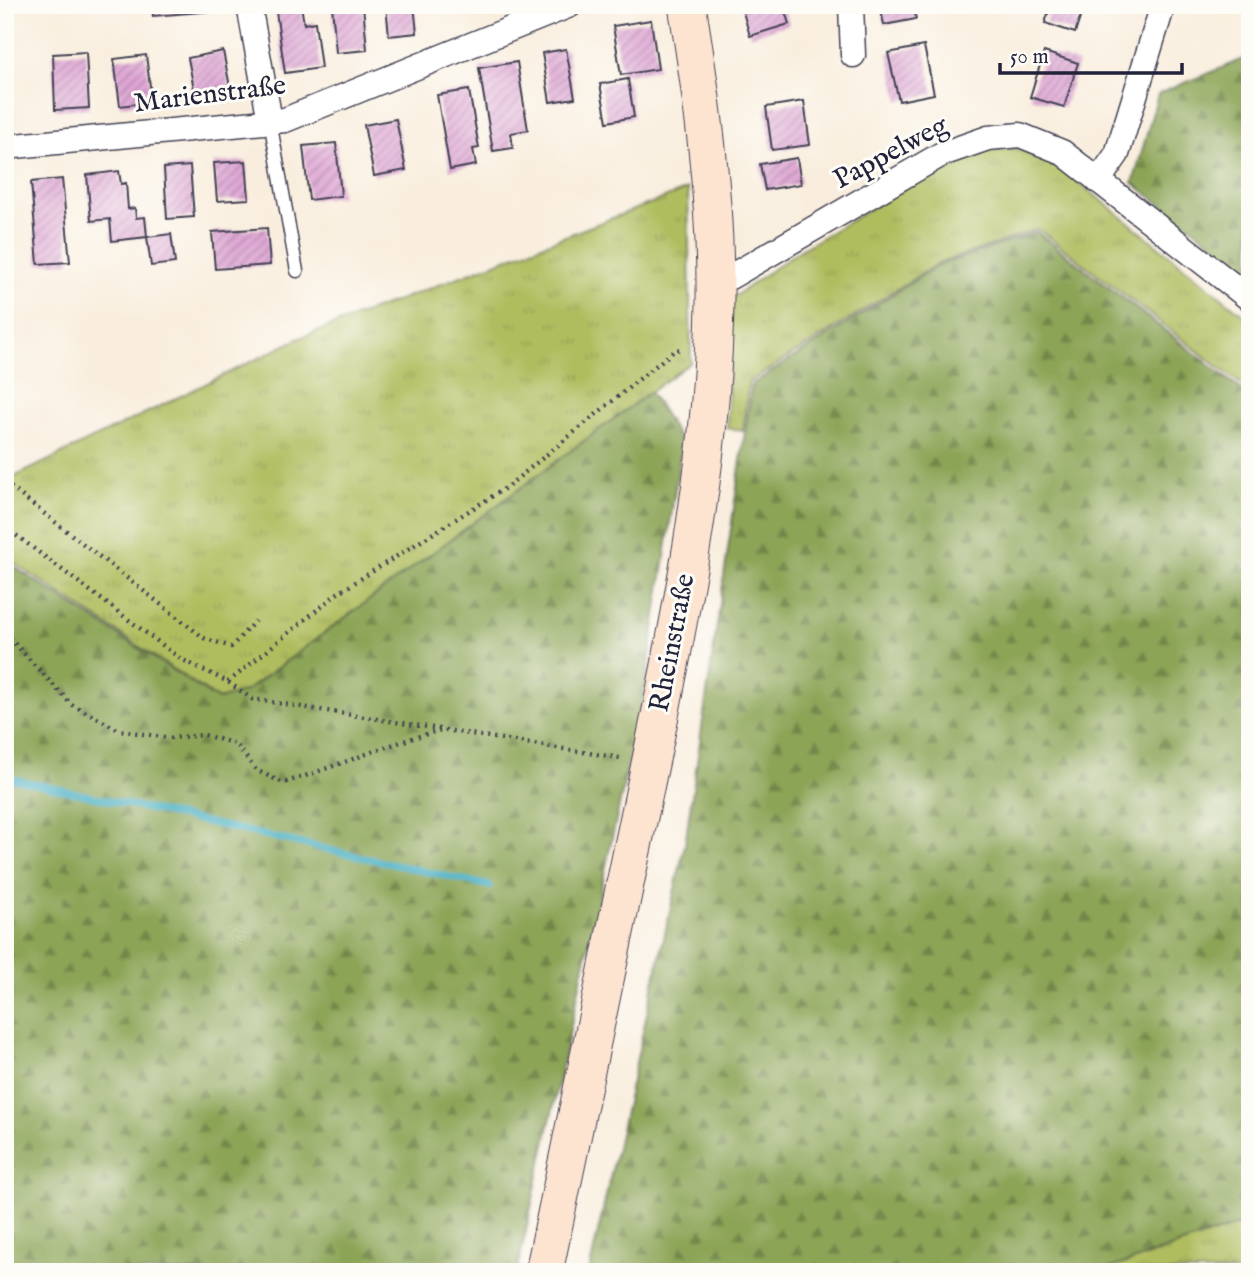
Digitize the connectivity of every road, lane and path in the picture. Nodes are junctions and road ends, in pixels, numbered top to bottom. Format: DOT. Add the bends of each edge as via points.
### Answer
graph roads {
  1 [pos="249,5"];
  2 [pos="570,5"];
  3 [pos="687,5"];
  4 [pos="851,5"];
  5 [pos="1163,5"];
  6 [pos="853,55"];
  7 [pos="270,121"];
  8 [pos="5,148"];
  9 [pos="1098,181"];
  10 [pos="297,271"];
  11 [pos="714,280"];
  12 [pos="1250,299"];
  13 [pos="675,350"];
  14 [pos="5,483"];
  15 [pos="5,527"];
  16 [pos="255,621"];
  17 [pos="5,633"];
  18 [pos="228,682"];
  19 [pos="442,730"];
  20 [pos="650,762"];
  21 [pos="544,1272"];
  1 -- 7 [label="street"];
  2 -- 7 [label="street, Marienstraße" via="285,120"];
  3 -- 11 [label="main road, Rheinstraße" via="701,92"];
  4 -- 6 [label="street"];
  5 -- 9 [label="street" via="1117,154"];
  7 -- 8 [label="street, Marienstraße"];
  7 -- 10 [label="lane"];
  9 -- 11 [label="street, Pappelweg" via="1062,152 1031,139 1020,135 988,138 942,154 730,277"];
  9 -- 12 [label="street, Pappelweg"];
  11 -- 20 [label="main road, Rheinstraße" via="713,345 698,502"];
  13 -- 18 [label="path" via="507,487 338,593"];
  14 -- 16 [label="path" via="204,638 231,647"];
  15 -- 18 [label="path" via="181,659"];
  17 -- 19 [label="path" via="71,704 120,730 169,737 204,735 236,744 256,770 283,783"];
  18 -- 19 [label="path" via="252,699"];
  19 -- 20 [label="path"];
  20 -- 21 [label="main road, Rheinstraße"];
}
